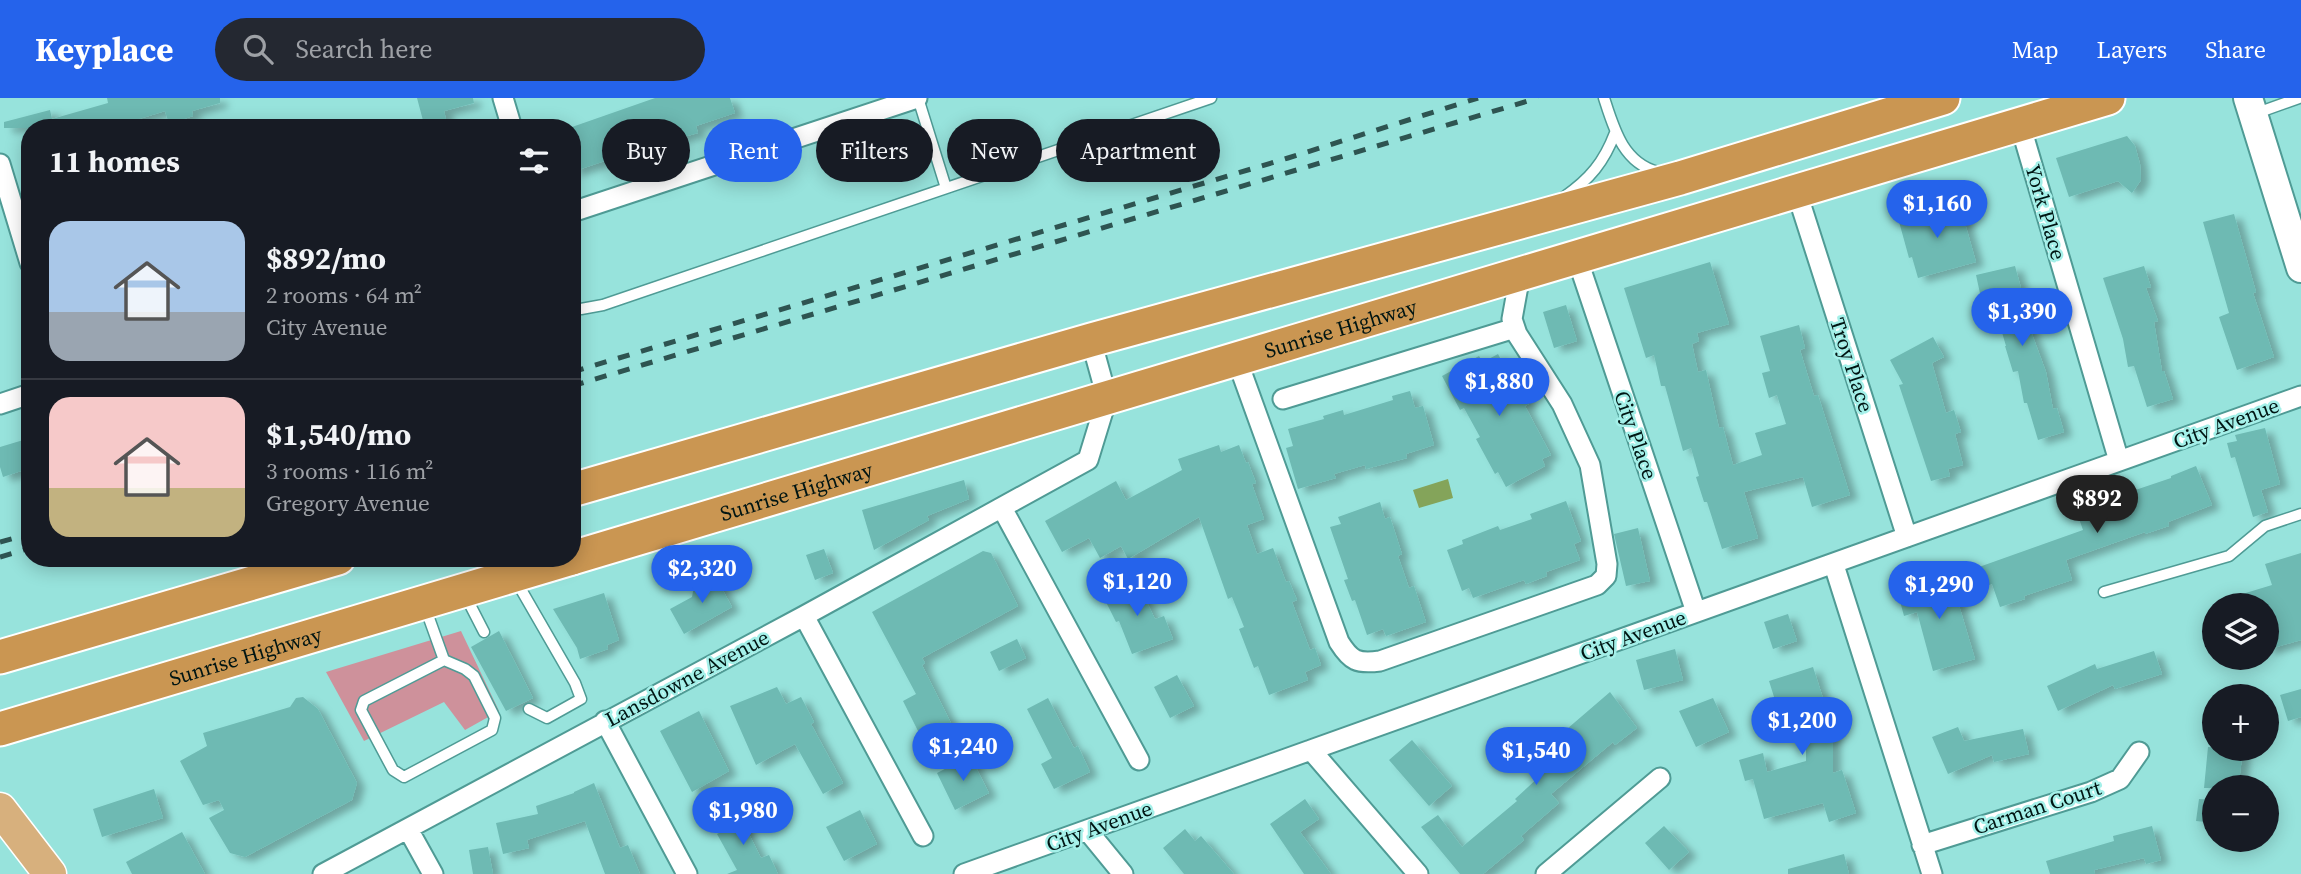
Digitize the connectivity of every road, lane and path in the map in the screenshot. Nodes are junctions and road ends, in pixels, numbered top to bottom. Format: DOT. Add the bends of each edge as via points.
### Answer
graph roads {
  1 [pos="503,98"];
  2 [pos="917,98"];
  3 [pos="1211,98"];
  4 [pos="1604,98"];
  5 [pos="1943,98"];
  6 [pos="2108,98"];
  7 [pos="2299,98"];
  8 [pos="2250,106"];
  9 [pos="509,119"];
  10 [pos="2020,124"];
  11 [pos="1615,133"];
  12 [pos="0,164"];
  13 [pos="1680,178"];
  14 [pos="946,188"];
  15 [pos="1797,193"];
  16 [pos="581,209"];
  17 [pos="1525,222"];
  18 [pos="21,233"];
  19 [pos="1577,258"];
  20 [pos="2301,268"];
  21 [pos="1520,275"];
  22 [pos="581,309"];
  23 [pos="1515,328"];
  24 [pos="1091,341"];
  25 [pos="1237,360"];
  26 [pos="2301,396"];
  27 [pos="21,397"];
  28 [pos="1107,398"];
  29 [pos="1283,399"];
  30 [pos="0,404"];
  31 [pos="2119,461"];
  32 [pos="581,487"];
  33 [pos="1002,508"];
  34 [pos="2301,514"];
  35 [pos="1907,537"];
  36 [pos="581,555"];
  37 [pos="1834,565"];
  38 [pos="307,567"];
  39 [pos="542,567"];
  40 [pos="513,576"];
  41 [pos="463,591"];
  42 [pos="2104,592"];
  43 [pos="424,602"];
  44 [pos="1696,612"];
  45 [pos="804,616"];
  46 [pos="484,632"];
  47 [pos="0,657"];
  48 [pos="444,660"];
  49 [pos="529,709"];
  50 [pos="605,721"];
  51 [pos="0,729"];
  52 [pos="1311,750"];
  53 [pos="2139,752"];
  54 [pos="1139,760"];
  55 [pos="1660,778"];
  56 [pos="0,809"];
  57 [pos="408,829"];
  58 [pos="1087,830"];
  59 [pos="923,836"];
  60 [pos="1922,845"];
  61 [pos="50,874"];
  62 [pos="323,874"];
  63 [pos="433,874"];
  64 [pos="687,874"];
  65 [pos="964,874"];
  66 [pos="1123,874"];
  67 [pos="1418,874"];
  68 [pos="1546,874"];
  69 [pos="1932,874"];
  1 -- 9 [label="street"];
  2 -- 14 [label="lane"];
  2 -- 16 [label="street"];
  3 -- 14 [label="lane"];
  4 -- 11 [label="lane"];
  5 -- 13 [label="highway"];
  6 -- 10 [label="highway, Sunrise Highway"];
  7 -- 8 [label="lane"];
  8 -- 20 [label="main road" via="2286,202"];
  10 -- 15 [label="highway, Sunrise Highway"];
  10 -- 31 [label="street, York Place"];
  11 -- 13 [label="lane" via="1637,163"];
  11 -- 17 [label="lane" via="1590,177"];
  12 -- 18 [label="street"];
  13 -- 17 [label="highway"];
  14 -- 22 [label="lane"];
  15 -- 19 [label="highway, Sunrise Highway"];
  15 -- 35 [label="street, Troy Place"];
  17 -- 24 [label="highway"];
  19 -- 21 [label="highway, Sunrise Highway"];
  19 -- 44 [label="street, City Place"];
  21 -- 23 [label="street"];
  21 -- 25 [label="highway, Sunrise Highway"];
  23 -- 25 [label="street" via="1562,404 1590,465 1606,576 1597,585 1363,663 1348,657 1339,642"];
  23 -- 29 [label="street"];
  24 -- 28 [label="street"];
  24 -- 32 [label="highway"];
  25 -- 28 [label="highway, Sunrise Highway"];
  26 -- 31 [label="street, City Avenue"];
  27 -- 30 [label="street"];
  28 -- 33 [label="street, Lansdowne Avenue" via="1088,460"];
  28 -- 36 [label="highway, Sunrise Highway"];
  31 -- 35 [label="street, City Avenue"];
  33 -- 45 [label="street, Lansdowne Avenue"];
  33 -- 54 [label="street"];
  34 -- 42 [label="lane" via="2265,526 2229,556"];
  35 -- 37 [label="street, City Avenue"];
  37 -- 44 [label="street, City Avenue"];
  37 -- 60 [label="street"];
  38 -- 47 [label="highway"];
  39 -- 40 [label="highway, Sunrise Highway"];
  40 -- 41 [label="highway, Sunrise Highway"];
  40 -- 49 [label="lane" via="581,699 547,718"];
  41 -- 43 [label="highway, Sunrise Highway"];
  41 -- 46 [label="lane"];
  43 -- 48 [label="lane"];
  43 -- 51 [label="highway, Sunrise Highway"];
  44 -- 52 [label="street, City Avenue"];
  45 -- 50 [label="street, Lansdowne Avenue"];
  45 -- 59 [label="street"];
  48 -- 48 [label="lane" via="364,701 361,710 393,770 404,777 492,730 495,718 474,676"];
  50 -- 57 [label="street, Lansdowne Avenue"];
  50 -- 64 [label="street"];
  52 -- 58 [label="street, City Avenue"];
  52 -- 67 [label="street"];
  53 -- 60 [label="street, Carman Court" via="2120,779 2091,792"];
  55 -- 68 [label="street"];
  56 -- 61 [label="main road"];
  57 -- 62 [label="street, Lansdowne Avenue"];
  57 -- 63 [label="street"];
  58 -- 65 [label="street, City Avenue"];
  58 -- 66 [label="street"];
  60 -- 69 [label="street"];
}
